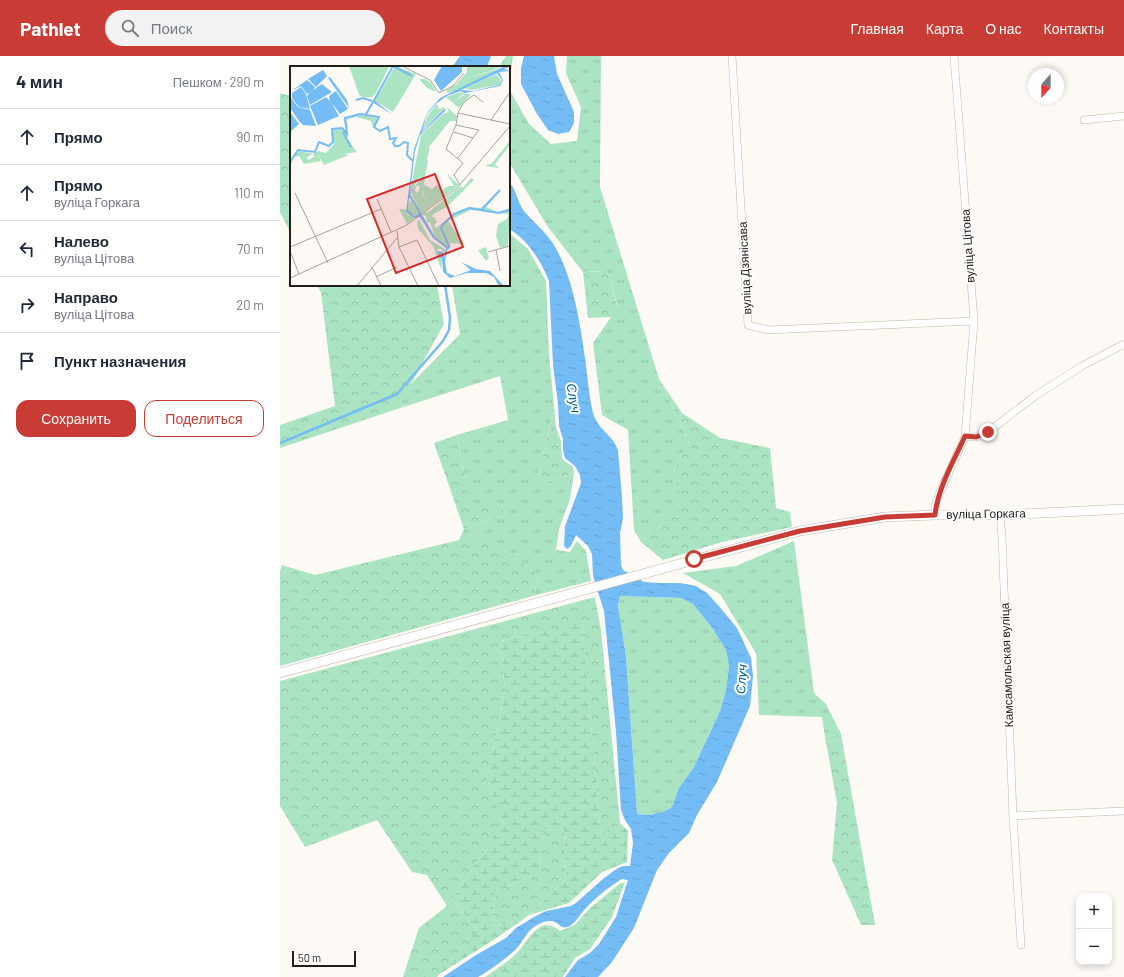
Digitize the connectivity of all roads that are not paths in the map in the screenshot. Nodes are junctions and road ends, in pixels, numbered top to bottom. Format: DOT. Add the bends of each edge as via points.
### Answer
graph roads {
  1 [pos="732,56"];
  2 [pos="954,56"];
  3 [pos="1124,116"];
  4 [pos="1084,120"];
  5 [pos="974,321"];
  6 [pos="1124,344"];
  7 [pos="965,436"];
  8 [pos="1124,509"];
  9 [pos="935,515"];
  10 [pos="1000,515"];
  11 [pos="280,673"];
  12 [pos="1124,811"];
  13 [pos="1013,816"];
  14 [pos="1021,946"];
  1 -- 5 [label="street, вуліца Дзянісава" via="748,325 768,330"];
  2 -- 5 [label="street, вуліца Цітова"];
  3 -- 4 [label="street"];
  5 -- 7 [label="street, вуліца Цітова"];
  6 -- 7 [label="street" via="1075,370 1035,396 988,432 976,437"];
  7 -- 9 [label="street, вуліца Цітова" via="936,502"];
  8 -- 10 [label="main road, вуліца Горкага"];
  9 -- 10 [label="main road, вуліца Горкага"];
  9 -- 11 [label="main road, вуліца Горкага" via="885,517 800,531"];
  10 -- 13 [label="street, Камсамольская вуліца"];
  12 -- 13 [label="street"];
  13 -- 14 [label="street, Камсамольская вуліца"];
}
